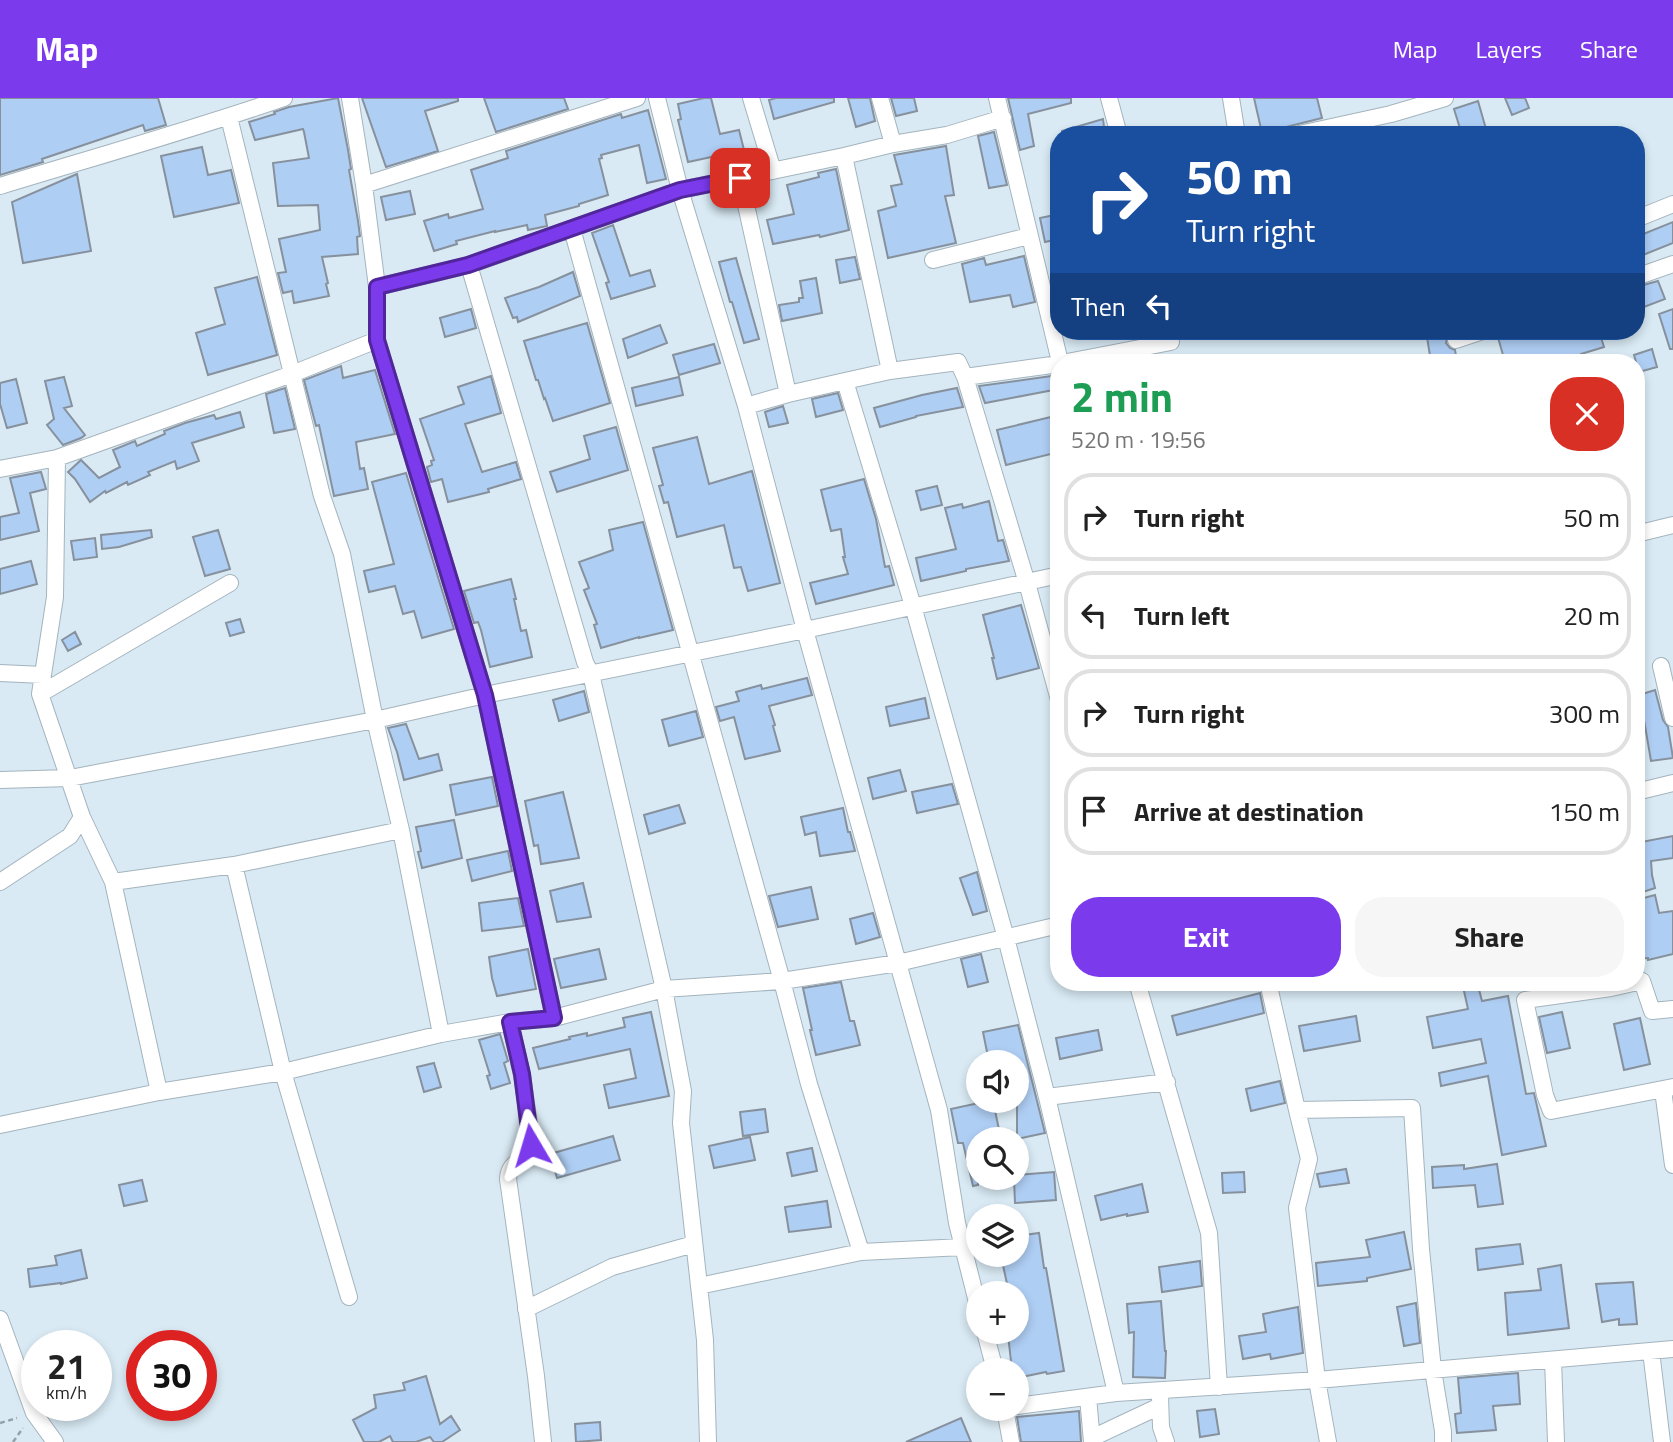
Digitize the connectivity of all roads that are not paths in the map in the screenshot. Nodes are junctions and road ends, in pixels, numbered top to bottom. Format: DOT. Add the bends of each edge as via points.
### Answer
graph roads {
  1 [pos="284,98"];
  2 [pos="350,98"];
  3 [pos="637,98"];
  4 [pos="657,98"];
  5 [pos="751,98"];
  6 [pos="880,98"];
  7 [pos="997,98"];
  8 [pos="1109,98"];
  9 [pos="1231,98"];
  10 [pos="1445,98"];
  11 [pos="229,117"];
  12 [pos="1003,118"];
  13 [pos="1117,126"];
  14 [pos="1236,126"];
  15 [pos="1336,126"];
  16 [pos="893,144"];
  17 [pos="844,156"];
  18 [pos="773,171"];
  19 [pos="740,178"];
  20 [pos="364,185"];
  21 [pos="0,186"];
  22 [pos="680,190"];
  23 [pos="1673,204"];
  24 [pos="1645,215"];
  25 [pos="572,229"];
  26 [pos="1029,236"];
  27 [pos="933,260"];
  28 [pos="1673,264"];
  29 [pos="468,265"];
  30 [pos="1645,274"];
  31 [pos="377,287"];
  32 [pos="1050,322"];
  33 [pos="377,340"];
  34 [pos="1170,340"];
  35 [pos="1112,354"];
  36 [pos="1050,364"];
  37 [pos="890,371"];
  38 [pos="292,374"];
  39 [pos="965,377"];
  40 [pos="845,381"];
  41 [pos="788,394"];
  42 [pos="746,406"];
  43 [pos="57,458"];
  44 [pos="0,468"];
  45 [pos="1673,525"];
  46 [pos="1645,532"];
  47 [pos="1050,577"];
  48 [pos="230,583"];
  49 [pos="1027,583"];
  50 [pos="914,606"];
  51 [pos="805,630"];
  52 [pos="690,652"];
  53 [pos="1661,666"];
  54 [pos="1050,668"];
  55 [pos="0,673"];
  56 [pos="591,674"];
  57 [pos="43,675"];
  58 [pos="40,694"];
  59 [pos="485,695"];
  60 [pos="1673,718"];
  61 [pos="375,720"];
  62 [pos="70,778"];
  63 [pos="0,780"];
  64 [pos="1673,782"];
  65 [pos="1645,790"];
  66 [pos="82,817"];
  67 [pos="401,830"];
  68 [pos="234,865"];
  69 [pos="0,882"];
  70 [pos="113,882"];
  71 [pos="1050,927"];
  72 [pos="1006,938"];
  73 [pos="898,963"];
  74 [pos="782,981"];
  75 [pos="664,989"];
  76 [pos="1645,990"];
  77 [pos="1140,991"];
  78 [pos="1270,991"];
  79 [pos="1576,991"];
  80 [pos="1673,1009"];
  81 [pos="554,1018"];
  82 [pos="510,1022"];
  83 [pos="441,1034"];
  84 [pos="283,1072"];
  85 [pos="1167,1082"];
  86 [pos="1668,1088"];
  87 [pos="159,1092"];
  88 [pos="1048,1097"];
  89 [pos="1297,1110"];
  90 [pos="0,1125"];
  91 [pos="1673,1165"];
  92 [pos="694,1244"];
  93 [pos="963,1247"];
  94 [pos="861,1252"];
  95 [pos="972,1281"];
  96 [pos="699,1286"];
  97 [pos="349,1297"];
  98 [pos="526,1309"];
  99 [pos="0,1319"];
  100 [pos="1673,1349"];
  101 [pos="1651,1351"];
  102 [pos="1553,1360"];
  103 [pos="1433,1370"];
  104 [pos="1317,1380"];
  105 [pos="1219,1387"];
  106 [pos="1116,1393"];
  107 [pos="1088,1397"];
  108 [pos="1160,1398"];
  109 [pos="1029,1404"];
  110 [pos="1007,1421"];
  111 [pos="1092,1440"];
  112 [pos="55,1442"];
  113 [pos="543,1442"];
  114 [pos="708,1442"];
  115 [pos="1011,1442"];
  116 [pos="1166,1442"];
  117 [pos="1328,1442"];
  118 [pos="1443,1442"];
  119 [pos="1556,1442"];
  120 [pos="1662,1442"];
  1 -- 11 [label="street"];
  2 -- 20 [label="street"];
  3 -- 20 [label="street"];
  4 -- 22 [label="street"];
  5 -- 18 [label="street"];
  6 -- 16 [label="street"];
  7 -- 12 [label="street"];
  8 -- 13 [label="street"];
  9 -- 14 [label="street"];
  10 -- 15 [label="street"];
  11 -- 21 [label="street"];
  11 -- 38 [label="street"];
  12 -- 16 [label="street" via="947,135"];
  12 -- 26 [label="street"];
  16 -- 17 [label="street"];
  17 -- 18 [label="street"];
  17 -- 37 [label="street"];
  18 -- 19 [label="street"];
  19 -- 22 [label="street"];
  19 -- 41 [label="street"];
  20 -- 31 [label="street"];
  22 -- 25 [label="street"];
  22 -- 42 [label="street"];
  23 -- 24 [label="street"];
  25 -- 29 [label="street"];
  25 -- 52 [label="street"];
  26 -- 27 [label="street"];
  26 -- 32 [label="street"];
  28 -- 30 [label="street"];
  29 -- 31 [label="street"];
  29 -- 56 [label="street"];
  31 -- 33 [label="street"];
  33 -- 38 [label="street"];
  33 -- 59 [label="street"];
  34 -- 35 [label="street"];
  36 -- 39 [label="street"];
  37 -- 39 [label="street" via="958,362"];
  37 -- 40 [label="street"];
  38 -- 43 [label="street"];
  38 -- 61 [label="street" via="322,496 342,554"];
  39 -- 49 [label="street"];
  40 -- 41 [label="street"];
  40 -- 50 [label="street"];
  41 -- 42 [label="street"];
  42 -- 51 [label="street"];
  43 -- 44 [label="street"];
  43 -- 57 [label="street" via="55,597"];
  45 -- 46 [label="street"];
  47 -- 49 [label="street"];
  48 -- 58 [label="street"];
  49 -- 50 [label="street"];
  49 -- 54 [label="street"];
  50 -- 51 [label="street"];
  50 -- 72 [label="street"];
  51 -- 52 [label="street"];
  51 -- 73 [label="street"];
  52 -- 56 [label="street"];
  52 -- 74 [label="street"];
  53 -- 60 [label="street"];
  55 -- 57 [label="street"];
  56 -- 59 [label="street"];
  56 -- 75 [label="street"];
  57 -- 58 [label="street"];
  58 -- 62 [label="street"];
  59 -- 61 [label="street"];
  59 -- 81 [label="street"];
  61 -- 62 [label="street"];
  61 -- 67 [label="street"];
  62 -- 63 [label="street"];
  62 -- 66 [label="street"];
  64 -- 65 [label="street"];
  66 -- 69 [label="street" via="69,836"];
  66 -- 70 [label="street"];
  67 -- 68 [label="street"];
  67 -- 83 [label="street"];
  68 -- 70 [label="street"];
  68 -- 84 [label="street"];
  70 -- 87 [label="street"];
  71 -- 72 [label="street"];
  72 -- 73 [label="street"];
  72 -- 88 [label="street"];
  73 -- 74 [label="street"];
  73 -- 93 [label="street" via="939,1110"];
  74 -- 75 [label="street"];
  74 -- 94 [label="street"];
  75 -- 81 [label="street"];
  75 -- 92 [label="street" via="683,1091 681,1123"];
  76 -- 80 [label="street" via="1652,1011"];
  77 -- 85 [label="street"];
  78 -- 89 [label="street"];
  79 -- 86 [label="street" via="1525,1000 1551,1111"];
  81 -- 82 [label="street"];
  82 -- 83 [label="street"];
  82 -- 98 [label="street" via="531,1145 530,1153 509,1170"];
  83 -- 84 [label="street"];
  84 -- 87 [label="street"];
  84 -- 97 [label="street"];
  85 -- 88 [label="street"];
  85 -- 105 [label="street" via="1209,1233"];
  86 -- 91 [label="street"];
  87 -- 90 [label="street"];
  88 -- 106 [label="street"];
  89 -- 103 [label="street" via="1412,1108"];
  89 -- 104 [label="street" via="1309,1158 1297,1208"];
  92 -- 96 [label="street"];
  92 -- 98 [label="street" via="612,1267"];
  93 -- 94 [label="street"];
  93 -- 95 [label="street"];
  94 -- 96 [label="street"];
  96 -- 114 [label="street"];
  98 -- 113 [label="street"];
  99 -- 112 [label="street" via="34,1413"];
  100 -- 101 [label="street"];
  101 -- 102 [label="street"];
  101 -- 120 [label="street"];
  102 -- 103 [label="street"];
  102 -- 119 [label="street"];
  103 -- 104 [label="street"];
  103 -- 118 [label="street"];
  104 -- 105 [label="street"];
  104 -- 117 [label="street"];
  105 -- 108 [label="street"];
  106 -- 107 [label="street"];
  106 -- 108 [label="street"];
  107 -- 109 [label="street"];
  107 -- 111 [label="street"];
  108 -- 111 [label="street"];
  108 -- 116 [label="street"];
  110 -- 115 [label="street"];
}
